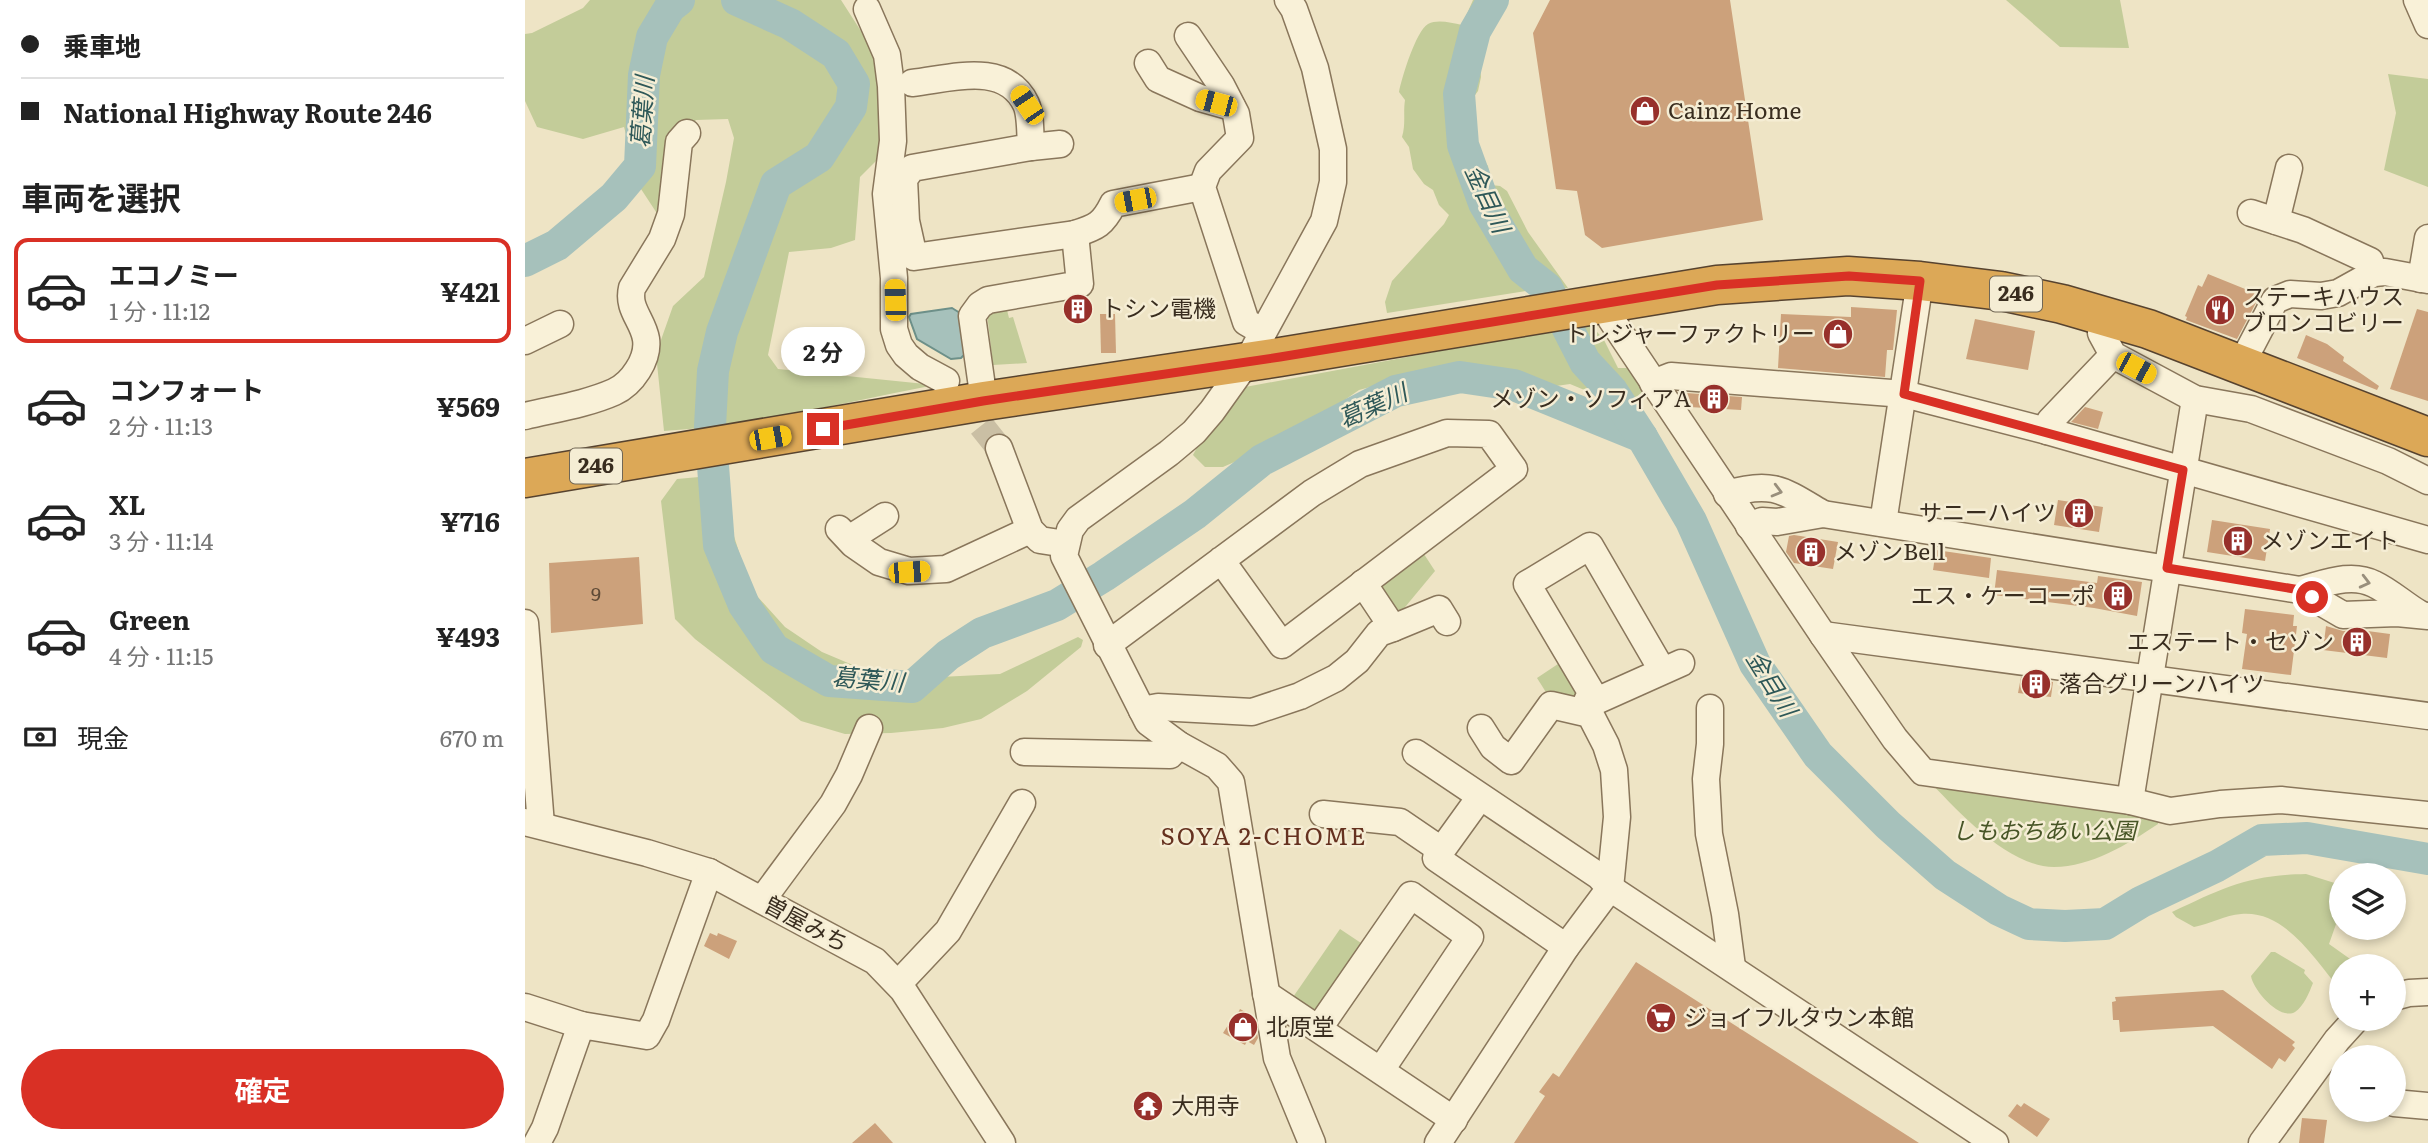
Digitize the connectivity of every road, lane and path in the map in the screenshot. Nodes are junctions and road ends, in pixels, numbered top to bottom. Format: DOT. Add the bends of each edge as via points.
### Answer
graph roads {
  1 [pos="1289,0"];
  2 [pos="2417,0"];
  3 [pos="867,9"];
  4 [pos="2428,25"];
  5 [pos="1188,36"];
  6 [pos="1148,63"];
  7 [pos="912,83"];
  8 [pos="1232,107"];
  9 [pos="687,134"];
  10 [pos="1060,144"];
  11 [pos="1031,147"];
  12 [pos="2289,168"];
  13 [pos="1202,187"];
  14 [pos="2251,213"];
  15 [pos="2276,221"];
  16 [pos="898,222"];
  17 [pos="1075,234"];
  18 [pos="2428,238"];
  19 [pos="2374,273"];
  20 [pos="2424,279"];
  21 [pos="1920,281"];
  22 [pos="1596,313"];
  23 [pos="560,324"];
  24 [pos="525,341"];
  25 [pos="1255,347"];
  26 [pos="2241,365"];
  27 [pos="946,381"];
  28 [pos="1653,383"];
  29 [pos="1904,394"];
  30 [pos="2195,399"];
  31 [pos="983,401"];
  32 [pos="525,416"];
  33 [pos="2047,431"];
  34 [pos="2428,437"];
  35 [pos="999,448"];
  36 [pos="2183,470"];
  37 [pos="525,478"];
  38 [pos="2428,481"];
  39 [pos="1727,494"];
  40 [pos="1823,514"];
  41 [pos="885,516"];
  42 [pos="1883,523"];
  43 [pos="1749,526"];
  44 [pos="1030,530"];
  45 [pos="2428,540"];
  46 [pos="1066,544"];
  47 [pos="1221,560"];
  48 [pos="2167,568"];
  49 [pos="1363,583"];
  50 [pos="2300,590"];
  51 [pos="2425,615"];
  52 [pos="1447,622"];
  53 [pos="525,623"];
  54 [pos="1394,628"];
  55 [pos="1823,635"];
  56 [pos="1104,638"];
  57 [pos="2150,678"];
  58 [pos="1710,708"];
  59 [pos="1142,710"];
  60 [pos="1588,710"];
  61 [pos="2428,716"];
  62 [pos="869,729"];
  63 [pos="1481,729"];
  64 [pos="1179,745"];
  65 [pos="1024,752"];
  66 [pos="1416,753"];
  67 [pos="1480,797"];
  68 [pos="2130,801"];
  69 [pos="1022,803"];
  70 [pos="1339,810"];
  71 [pos="2428,815"];
  72 [pos="533,823"];
  73 [pos="1441,850"];
  74 [pos="709,872"];
  75 [pos="1610,888"];
  76 [pos="762,900"];
  77 [pos="1566,947"];
  78 [pos="1732,967"];
  79 [pos="899,984"];
  80 [pos="2428,992"];
  81 [pos="1266,994"];
  82 [pos="2406,994"];
  83 [pos="525,1007"];
  84 [pos="581,1025"];
  85 [pos="1319,1028"];
  86 [pos="2329,1064"];
  87 [pos="1381,1070"];
  88 [pos="2406,1104"];
  89 [pos="2428,1105"];
  90 [pos="1454,1120"];
  91 [pos="525,1139"];
  92 [pos="535,1143"];
  93 [pos="1002,1143"];
  94 [pos="1312,1143"];
  95 [pos="1438,1143"];
  96 [pos="1995,1143"];
  97 [pos="2262,1143"];
  1 -- 25 [label="street" via="1315,68 1333,149 1333,182 1324,221"];
  2 -- 4 [label="street"];
  3 -- 16 [label="street" via="887,55 893,141 886,194"];
  5 -- 8 [label="street"];
  6 -- 8 [label="street" via="1158,79"];
  7 -- 11 [label="street" via="985,74 1003,79 1027,105"];
  8 -- 13 [label="street" via="1240,138 1208,171"];
  9 -- 32 [label="street" via="679,142 671,214 630,297 646,339 642,363 616,391"];
  10 -- 11 [label="street"];
  11 -- 16 [label="street" via="912,168 904,179"];
  12 -- 15 [label="street"];
  13 -- 17 [label="street" via="1113,204 1094,228"];
  13 -- 25 [label="street"];
  14 -- 15 [label="street"];
  15 -- 19 [label="street" via="2370,261"];
  16 -- 17 [label="street" via="914,257"];
  16 -- 27 [label="street" via="894,329 899,345 920,367"];
  17 -- 31 [label="street" via="1080,284 988,300 972,316"];
  18 -- 20 [label="street"];
  19 -- 20 [label="street"];
  19 -- 26 [label="street" via="2338,293 2290,294 2275,300"];
  21 -- 22 [label="highway, 246" via="1849,276 1717,285"];
  21 -- 26 [label="highway, 246" via="2062,304 2148,329"];
  21 -- 29 [label="street"];
  22 -- 25 [label="highway, 246" via="1528,315"];
  22 -- 28 [label="street"];
  23 -- 24 [label="street"];
  25 -- 31 [label="highway, 246"];
  25 -- 46 [label="street" via="1194,432 1078,519"];
  26 -- 34 [label="highway, 246"];
  28 -- 29 [label="street" via="1671,376"];
  28 -- 39 [label="street"];
  29 -- 33 [label="street"];
  29 -- 42 [label="street"];
  30 -- 33 [label="street" via="2107,344"];
  30 -- 36 [label="street"];
  30 -- 38 [label="street" via="2251,409"];
  31 -- 37 [label="highway, 246"];
  33 -- 36 [label="street"];
  35 -- 44 [label="street"];
  36 -- 45 [label="street"];
  36 -- 48 [label="street"];
  39 -- 40 [label="street, one-way" via="1752,486 1781,489"];
  39 -- 43 [label="street"];
  40 -- 42 [label="street"];
  40 -- 43 [label="street"];
  41 -- 44 [label="street" via="844,534 879,562 909,572 946,569"];
  42 -- 48 [label="street"];
  43 -- 55 [label="street"];
  44 -- 46 [label="street" via="1040,540"];
  46 -- 56 [label="street" via="1065,556"];
  47 -- 49 [label="street" via="1282,645"];
  47 -- 49 [label="street" via="1360,464 1447,433 1489,434 1514,468"];
  47 -- 56 [label="street"];
  48 -- 50 [label="street"];
  48 -- 57 [label="street"];
  49 -- 54 [label="street"];
  50 -- 51 [label="street" via="2343,615"];
  50 -- 51 [label="street, one-way" via="2360,579"];
  52 -- 54 [label="street" via="1439,609"];
  53 -- 72 [label="street"];
  54 -- 59 [label="street" via="1379,634 1336,678 1252,712"];
  55 -- 57 [label="street"];
  55 -- 68 [label="street" via="1923,772"];
  56 -- 59 [label="street"];
  57 -- 61 [label="street"];
  57 -- 68 [label="street"];
  58 -- 78 [label="street" via="1709,834"];
  59 -- 64 [label="street" via="1148,722"];
  60 -- 60 [label="street" via="1591,692 1527,584 1590,546 1672,667"];
  60 -- 63 [label="street" via="1551,705 1511,761 1493,747"];
  60 -- 75 [label="street" via="1613,770 1617,817"];
  62 -- 76 [label="street" via="833,804"];
  64 -- 65 [label="street" via="1170,755"];
  64 -- 81 [label="street" via="1217,766 1231,782"];
  66 -- 67 [label="street"];
  67 -- 73 [label="street"];
  67 -- 75 [label="street" via="1599,876"];
  68 -- 71 [label="street" via="2170,811 2281,800"];
  69 -- 79 [label="street" via="948,930"];
  70 -- 73 [label="street" via="1400,822"];
  72 -- 74 [label="street, 曽屋みち"];
  73 -- 77 [label="street" via="1436,858"];
  74 -- 76 [label="street, 曽屋みち"];
  74 -- 84 [label="street" via="647,1035"];
  75 -- 77 [label="street"];
  75 -- 78 [label="street"];
  76 -- 79 [label="street, 曽屋みち" via="875,961"];
  77 -- 90 [label="street"];
  78 -- 96 [label="street"];
  79 -- 93 [label="street, 曽屋みち"];
  80 -- 82 [label="street"];
  81 -- 85 [label="street"];
  81 -- 94 [label="street" via="1277,1058"];
  83 -- 84 [label="street"];
  84 -- 92 [label="street" via="545,1128"];
  85 -- 87 [label="street"];
  85 -- 87 [label="street" via="1411,895 1470,937"];
  86 -- 97 [label="street"];
  87 -- 90 [label="street"];
  88 -- 89 [label="street"];
  90 -- 95 [label="street"];
  91 -- 92 [label="street"];
}
